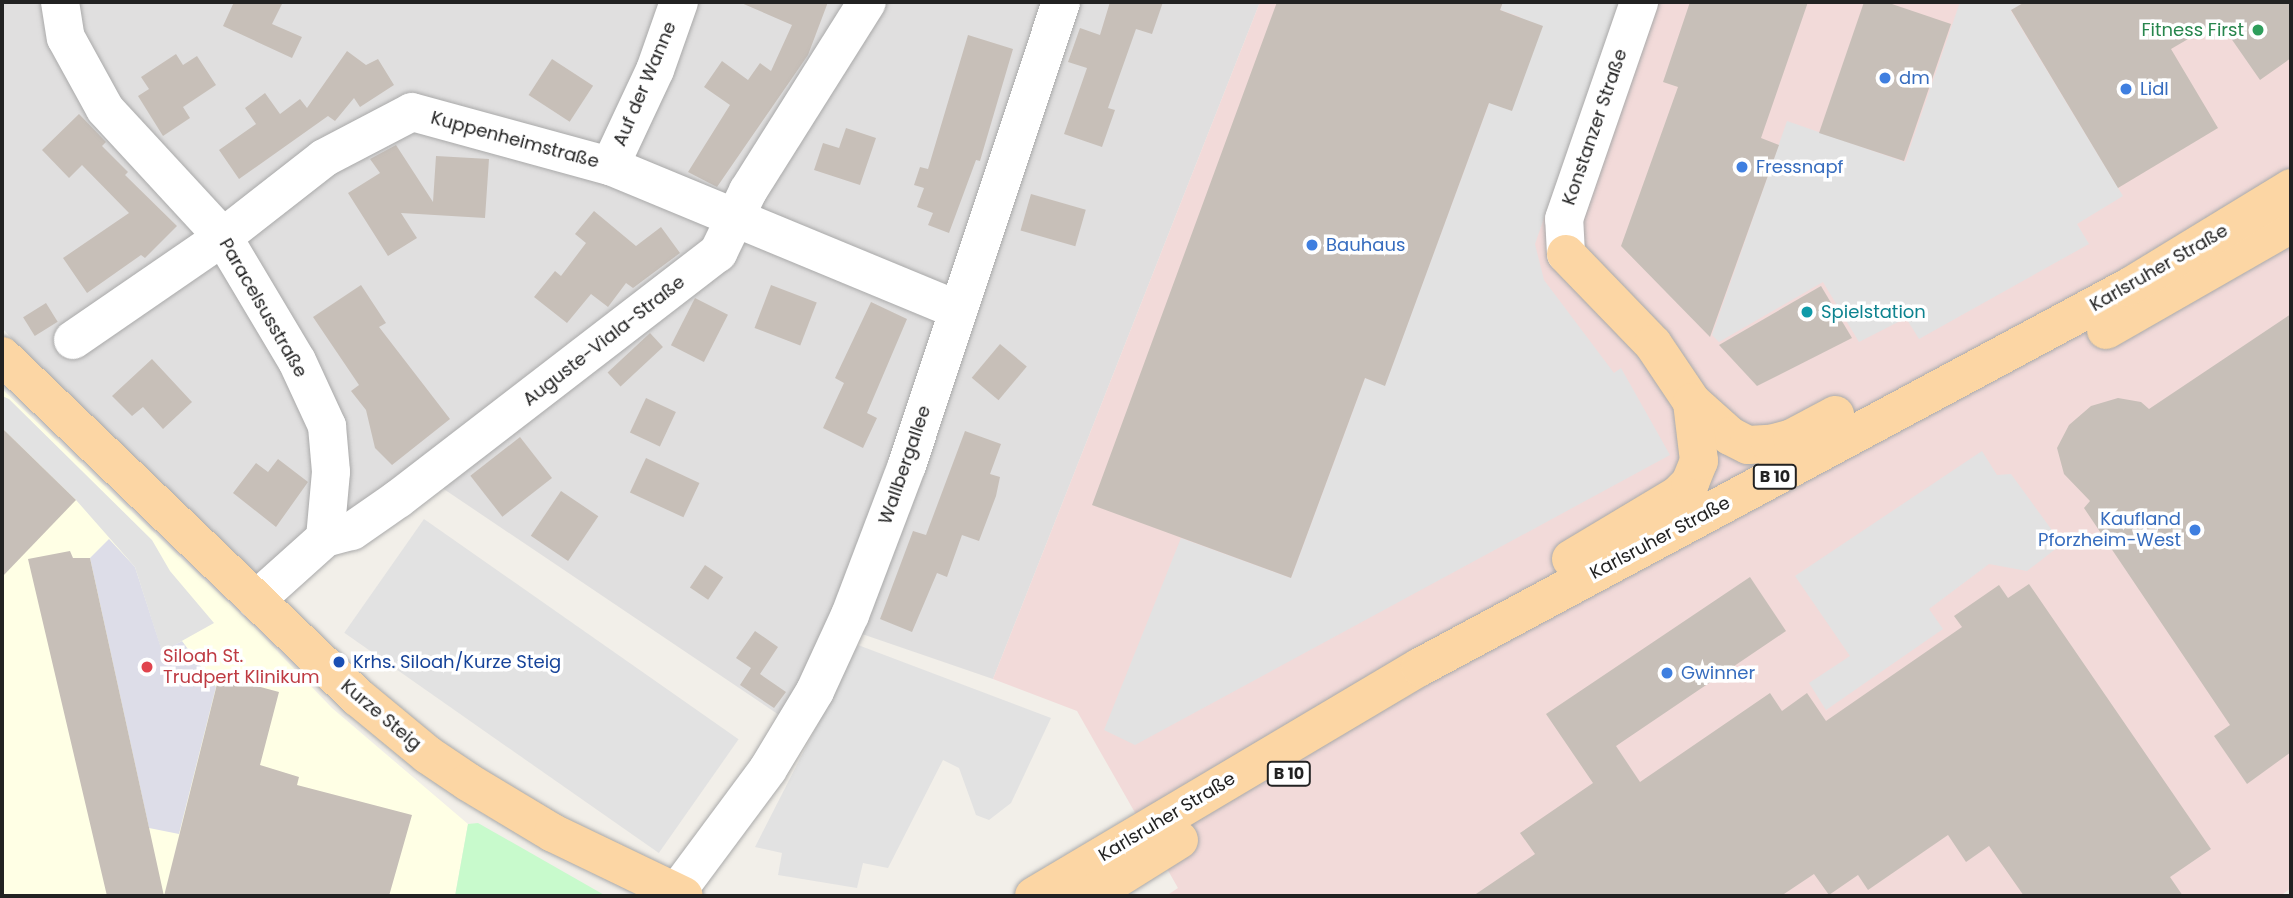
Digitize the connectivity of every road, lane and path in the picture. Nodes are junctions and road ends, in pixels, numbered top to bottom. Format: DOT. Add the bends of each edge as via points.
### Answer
graph roads {
  1 [pos="60,2"];
  2 [pos="678,2"];
  3 [pos="867,2"];
  4 [pos="1061,2"];
  5 [pos="1639,2"];
  6 [pos="610,166"];
  7 [pos="2291,188"];
  8 [pos="735,220"];
  9 [pos="2291,224"];
  10 [pos="223,237"];
  11 [pos="1566,254"];
  12 [pos="2129,287"];
  13 [pos="957,310"];
  14 [pos="73,340"];
  15 [pos="2,356"];
  16 [pos="1692,402"];
  17 [pos="325,538"];
  18 [pos="256,600"];
  19 [pos="1420,667"];
  20 [pos="680,895"];
  21 [pos="1034,896"];
  22 [pos="1089,896"];
  1 -- 10 [label="street, Paracelsusstraße" via="66,38 105,109"];
  2 -- 6 [label="street, Auf der Wanne" via="654,70"];
  3 -- 8 [label="street, Auguste-Viala-Straße" via="748,191"];
  4 -- 13 [label="street, Wallbergallee"];
  5 -- 11 [label="street, Konstanzer Straße" via="1564,219"];
  6 -- 8 [label="street, Kuppenheimstraße"];
  6 -- 10 [label="street, Kuppenheimstraße" via="412,112 324,158"];
  7 -- 12 [label="main road, Karlsruher Straße / B 10"];
  8 -- 13 [label="street, Kuppenheimstraße"];
  8 -- 17 [label="street, Auguste-Viala-Straße" via="718,253 398,499 352,531"];
  9 -- 22 [label="main road, Karlsruher Straße / B 10" via="2115,325 1456,676"];
  10 -- 14 [label="street, Kuppenheimstraße"];
  10 -- 17 [label="street, Paracelsusstraße" via="296,361 327,426 331,472"];
  11 -- 16 [label="main road" via="1653,344"];
  12 -- 16 [label="main road" via="2098,296 1889,386 1792,438 1770,444 1748,445 1730,436"];
  12 -- 19 [label="main road, Karlsruher Straße / B 10"];
  13 -- 20 [label="street, Wallbergallee" via="907,465 850,615 815,691 768,769"];
  15 -- 18 [label="main road, Kurze Steig"];
  16 -- 19 [label="main road" via="1699,461 1690,483 1678,495 1588,548"];
  17 -- 18 [label="street, Auguste-Viala-Straße"];
  18 -- 20 [label="main road, Kurze Steig" via="359,698 451,771 553,833"];
  19 -- 21 [label="main road, Karlsruher Straße / B 10"];
}
